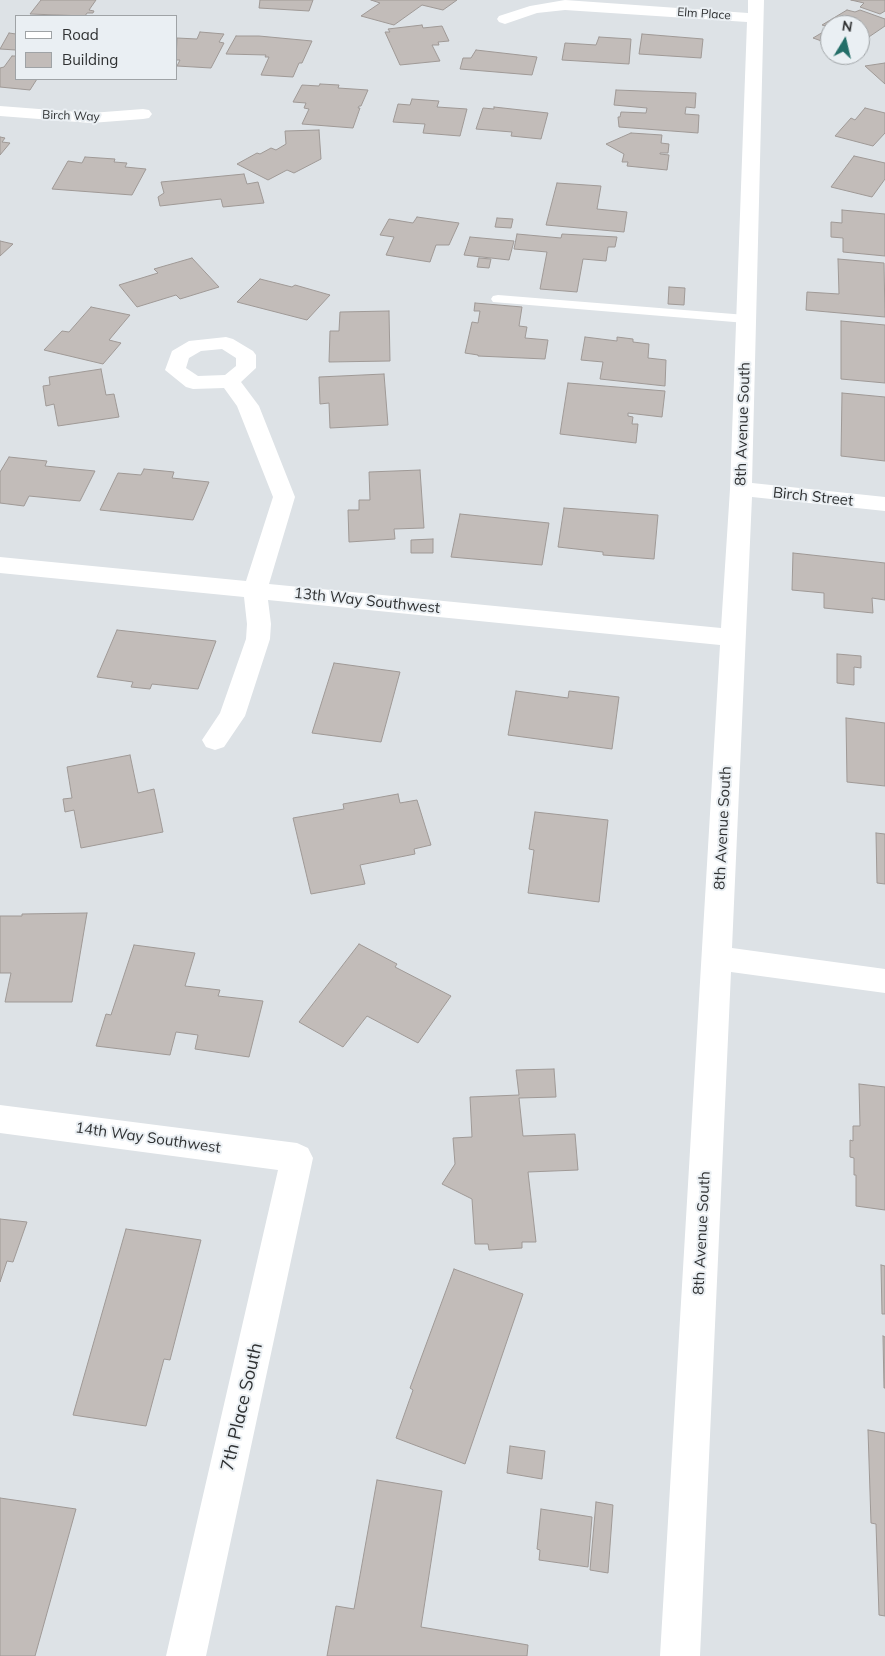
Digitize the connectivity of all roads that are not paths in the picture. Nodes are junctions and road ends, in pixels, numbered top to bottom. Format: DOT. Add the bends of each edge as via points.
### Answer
graph roads {
  1 [pos="756,0"];
  2 [pos="755,18"];
  3 [pos="505,19"];
  4 [pos="0,111"];
  5 [pos="143,114"];
  6 [pos="498,299"];
  7 [pos="746,319"];
  8 [pos="230,381"];
  9 [pos="741,489"];
  10 [pos="885,504"];
  11 [pos="0,565"];
  12 [pos="255,590"];
  13 [pos="733,638"];
  14 [pos="215,740"];
  15 [pos="717,958"];
  16 [pos="885,980"];
  17 [pos="0,1119"];
  18 [pos="297,1158"];
  19 [pos="186,1656"];
  20 [pos="680,1656"];
  1 -- 2 [label="street, 8th Avenue South"];
  2 -- 3 [label="street, Elm Place" via="565,5 534,9"];
  2 -- 7 [label="street, 8th Avenue South"];
  4 -- 5 [label="street, Birch Way" via="91,118"];
  6 -- 7 [label="lane"];
  7 -- 9 [label="street, 8th Avenue South"];
  8 -- 12 [label="street" via="248,406 284,497"];
  9 -- 10 [label="street, Birch Street"];
  9 -- 13 [label="street, 8th Avenue South"];
  11 -- 12 [label="street, 13th Way Southwest"];
  12 -- 13 [label="street, 13th Way Southwest"];
  12 -- 14 [label="street" via="258,640 232,716"];
  13 -- 15 [label="street, 8th Avenue South"];
  15 -- 16 [label="street"];
  15 -- 20 [label="street, 8th Avenue South"];
  17 -- 18 [label="street, 14th Way Southwest"];
  18 -- 19 [label="street, 7th Place South"];
}
